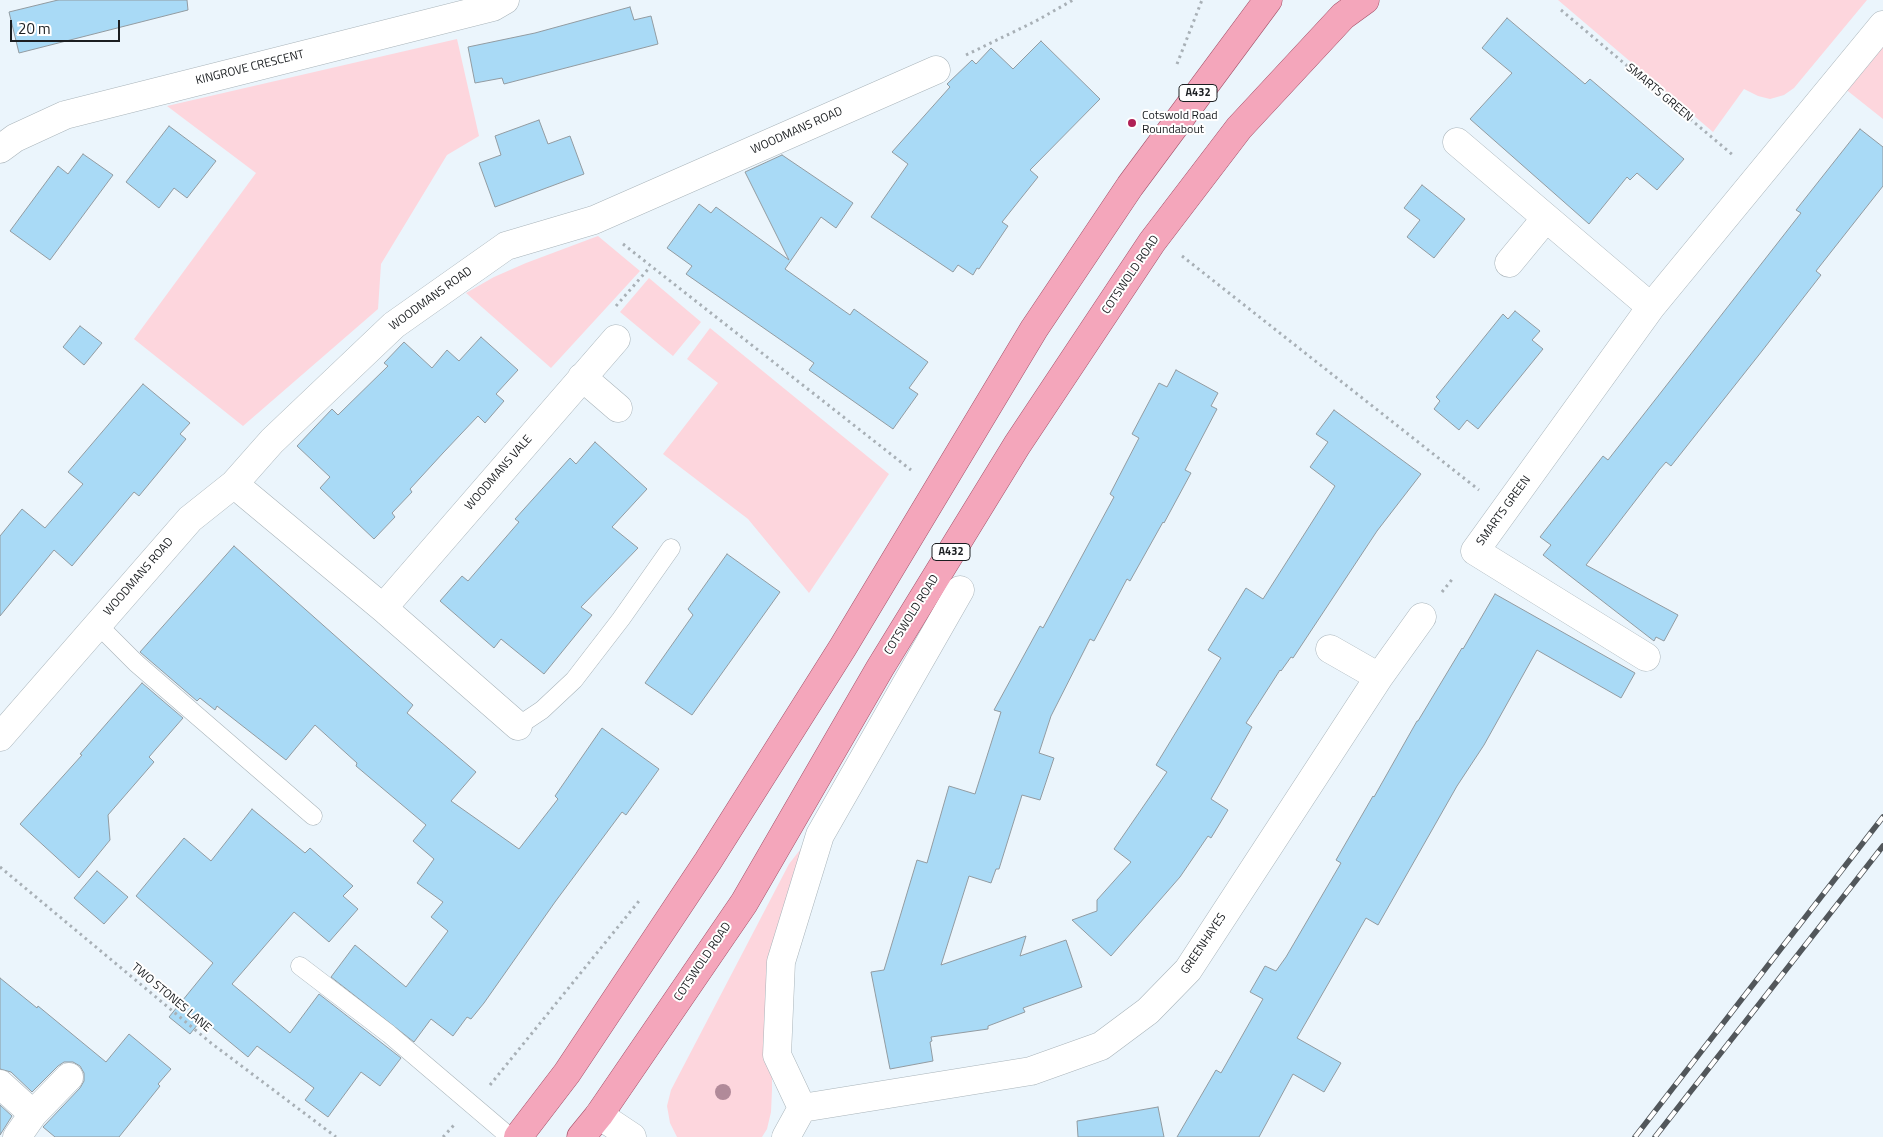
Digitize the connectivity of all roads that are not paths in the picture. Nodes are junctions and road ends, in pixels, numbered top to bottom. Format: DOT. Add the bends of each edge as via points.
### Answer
graph roads {
  1 [pos="505,0"];
  2 [pos="1268,0"];
  3 [pos="1366,0"];
  4 [pos="1883,25"];
  5 [pos="936,70"];
  6 [pos="1457,142"];
  7 [pos="0,149"];
  8 [pos="1546,218"];
  9 [pos="1509,263"];
  10 [pos="1651,307"];
  11 [pos="616,339"];
  12 [pos="582,377"];
  13 [pos="618,408"];
  14 [pos="234,484"];
  15 [pos="670,548"];
  16 [pos="960,590"];
  17 [pos="382,608"];
  18 [pos="1422,617"];
  19 [pos="98,625"];
  20 [pos="1330,649"];
  21 [pos="1646,657"];
  22 [pos="1379,677"];
  23 [pos="518,726"];
  24 [pos="0,738"];
  25 [pos="312,816"];
  26 [pos="300,966"];
  27 [pos="69,1077"];
  28 [pos="0,1084"];
  29 [pos="802,1108"];
  30 [pos="33,1114"];
  31 [pos="599,1115"];
  32 [pos="17,1137"];
  33 [pos="510,1137"];
  34 [pos="518,1137"];
  35 [pos="581,1137"];
  36 [pos="632,1137"];
  37 [pos="786,1137"];
  1 -- 7 [label="street, KINGROVE CRESCENT" via="493,7 65,115 15,138"];
  2 -- 34 [label="main road, A432" via="1130,186 1034,329 843,647 708,861 567,1073"];
  3 -- 31 [label="main road, COTSWOLD ROAD / A432" via="1343,16 1239,128 1152,242 1016,445 880,668 744,903"];
  4 -- 10 [label="street, SMARTS GREEN"];
  5 -- 14 [label="street, WOODMANS ROAD" via="594,220 506,246 394,325 272,441"];
  6 -- 8 [label="street"];
  8 -- 9 [label="street"];
  8 -- 10 [label="street"];
  10 -- 21 [label="street, SMARTS GREEN" via="1474,552"];
  11 -- 12 [label="street, WOODMANS VALE"];
  12 -- 13 [label="street"];
  12 -- 17 [label="street, WOODMANS VALE"];
  14 -- 17 [label="street"];
  14 -- 19 [label="street, WOODMANS ROAD" via="190,519"];
  15 -- 23 [label="lane" via="574,680 542,710"];
  16 -- 29 [label="street" via="820,835 781,962 777,1054"];
  17 -- 23 [label="street"];
  18 -- 22 [label="street, GREENHAYES"];
  19 -- 24 [label="street, WOODMANS ROAD"];
  19 -- 25 [label="lane" via="136,663"];
  20 -- 22 [label="street"];
  22 -- 29 [label="street, GREENHAYES" via="1188,970 1148,1011 1101,1046 1031,1071"];
  26 -- 33 [label="lane" via="389,1034"];
  27 -- 30 [label="street"];
  28 -- 30 [label="street"];
  29 -- 37 [label="street"];
  30 -- 32 [label="street"];
  31 -- 35 [label="main road, COTSWOLD ROAD / A432"];
  31 -- 36 [label="street"];
}
